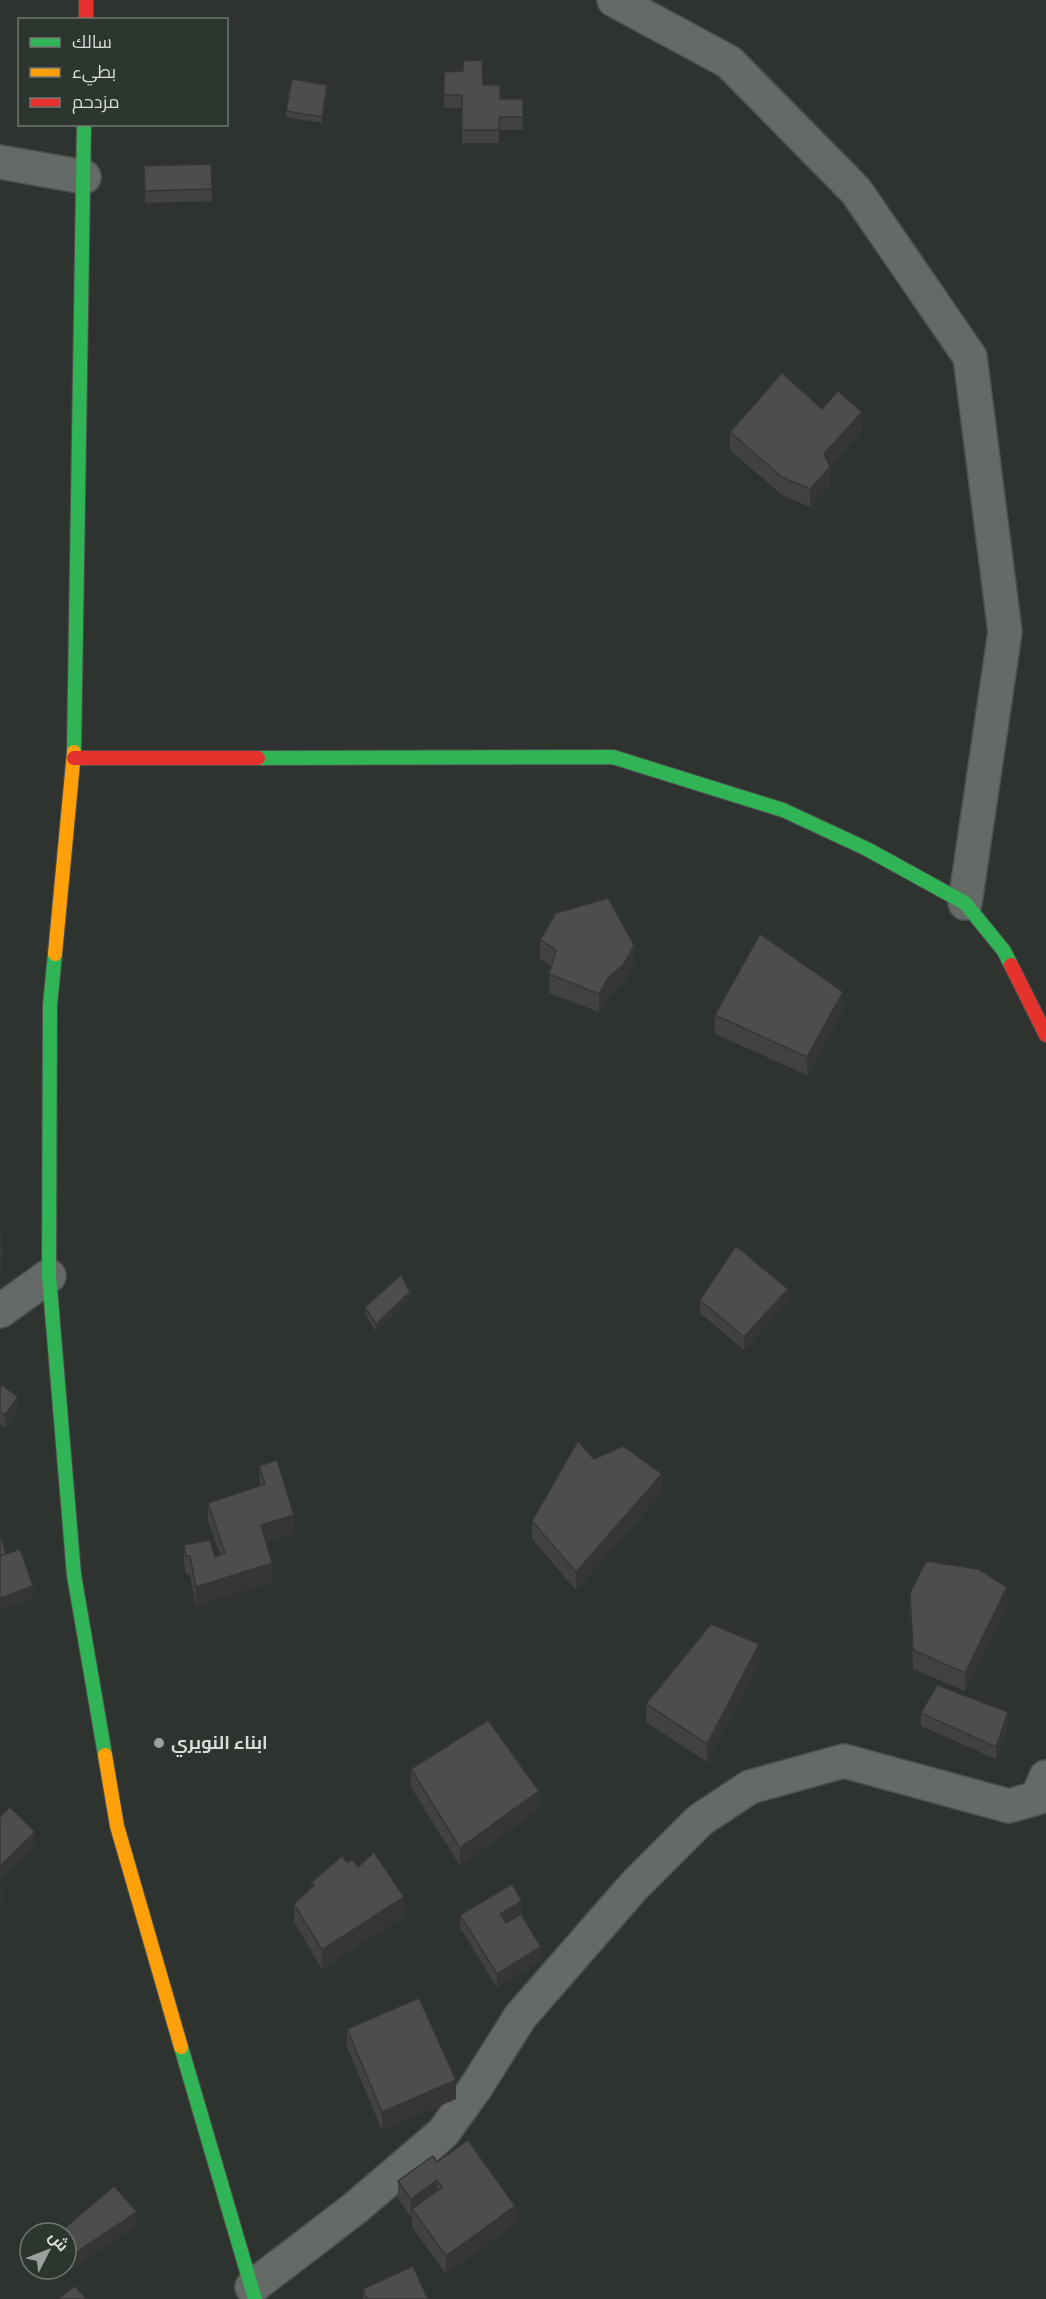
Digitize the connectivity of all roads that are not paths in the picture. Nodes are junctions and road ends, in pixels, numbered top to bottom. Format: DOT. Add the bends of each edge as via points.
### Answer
graph roads {
  1 [pos="86,0"];
  2 [pos="614,0"];
  3 [pos="86,18"];
  4 [pos="84,126"];
  5 [pos="0,162"];
  6 [pos="84,177"];
  7 [pos="74,758"];
  8 [pos="965,903"];
  9 [pos="1046,1035"];
  10 [pos="49,1276"];
  11 [pos="0,1311"];
  12 [pos="1046,1777"];
  13 [pos="254,2293"];
  1 -- 3 [label="main road"];
  2 -- 8 [label="street" via="729,62 856,191 969,357 1005,632"];
  4 -- 6 [label="main road"];
  5 -- 6 [label="street"];
  6 -- 7 [label="main road"];
  7 -- 8 [label="main road" via="613,757 783,810 867,849"];
  7 -- 10 [label="main road" via="50,1005"];
  8 -- 9 [label="main road" via="1004,951"];
  10 -- 11 [label="street"];
  10 -- 13 [label="main road" via="74,1575 117,1826"];
  12 -- 13 [label="street" via="1037,1798 1009,1806 844,1761 750,1787 700,1820 634,1886 520,2017 443,2133"];
}
